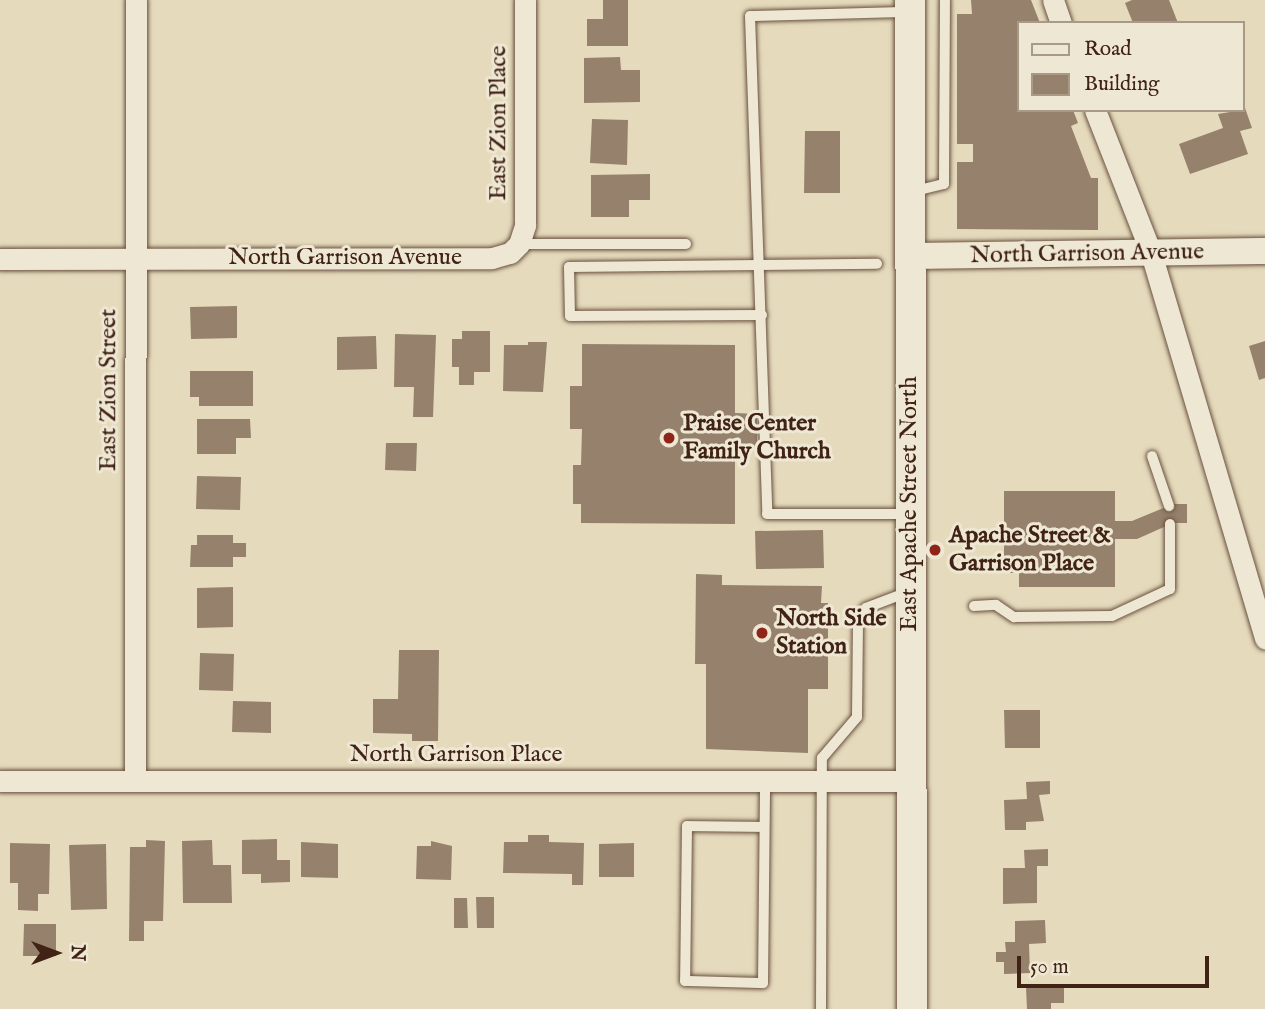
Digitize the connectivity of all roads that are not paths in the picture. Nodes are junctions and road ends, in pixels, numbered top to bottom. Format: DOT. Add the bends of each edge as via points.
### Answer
graph roads {
  1 [pos="136,0"];
  2 [pos="525,0"];
  3 [pos="945,0"];
  4 [pos="1053,0"];
  5 [pos="910,6"];
  6 [pos="1061,21"];
  7 [pos="1096,112"];
  8 [pos="909,192"];
  9 [pos="519,244"];
  10 [pos="686,244"];
  11 [pos="1265,251"];
  12 [pos="1151,253"];
  13 [pos="909,256"];
  14 [pos="136,258"];
  15 [pos="0,259"];
  16 [pos="761,264"];
  17 [pos="877,264"];
  18 [pos="762,315"];
  19 [pos="1152,456"];
  20 [pos="1169,506"];
  21 [pos="910,514"];
  22 [pos="1170,524"];
  23 [pos="910,591"];
  24 [pos="974,606"];
  25 [pos="1265,638"];
  26 [pos="0,781"];
  27 [pos="135,781"];
  28 [pos="765,781"];
  29 [pos="822,781"];
  30 [pos="911,781"];
  31 [pos="764,827"];
  32 [pos="821,1009"];
  33 [pos="912,1009"];
  1 -- 14 [label="street, East Zion Street"];
  2 -- 9 [label="street, East Zion Place" via="525,225"];
  3 -- 8 [label="lane" via="944,184"];
  4 -- 6 [label="street"];
  5 -- 8 [label="main road, East Apache Street North"];
  5 -- 16 [label="lane" via="750,16"];
  7 -- 12 [label="street"];
  8 -- 13 [label="main road, East Apache Street North"];
  9 -- 10 [label="lane, North Garrison Avenue"];
  9 -- 14 [label="street, North Garrison Avenue" via="510,253 492,258"];
  11 -- 12 [label="street, North Garrison Avenue"];
  12 -- 13 [label="street, North Garrison Avenue"];
  12 -- 25 [label="street"];
  13 -- 21 [label="main road, East Apache Street North"];
  14 -- 15 [label="street, North Garrison Avenue"];
  14 -- 27 [label="street, East Zion Street"];
  16 -- 17 [label="lane"];
  16 -- 18 [label="lane"];
  16 -- 18 [label="lane" via="569,267 570,316"];
  18 -- 21 [label="lane" via="767,514"];
  19 -- 20 [label="lane"];
  21 -- 23 [label="main road, East Apache Street North"];
  22 -- 24 [label="lane" via="1170,589 1112,616 1014,617 996,605"];
  23 -- 29 [label="lane" via="866,608 858,617 857,717 822,758"];
  23 -- 30 [label="main road, East Apache Street North"];
  26 -- 27 [label="street, North Garrison Place"];
  27 -- 28 [label="street, North Garrison Place"];
  28 -- 29 [label="street, North Garrison Place"];
  28 -- 31 [label="lane"];
  29 -- 30 [label="street, North Garrison Place"];
  29 -- 32 [label="lane"];
  30 -- 33 [label="main road, East Apache Street North"];
  31 -- 31 [label="lane" via="763,982 685,981 687,826"];
}
